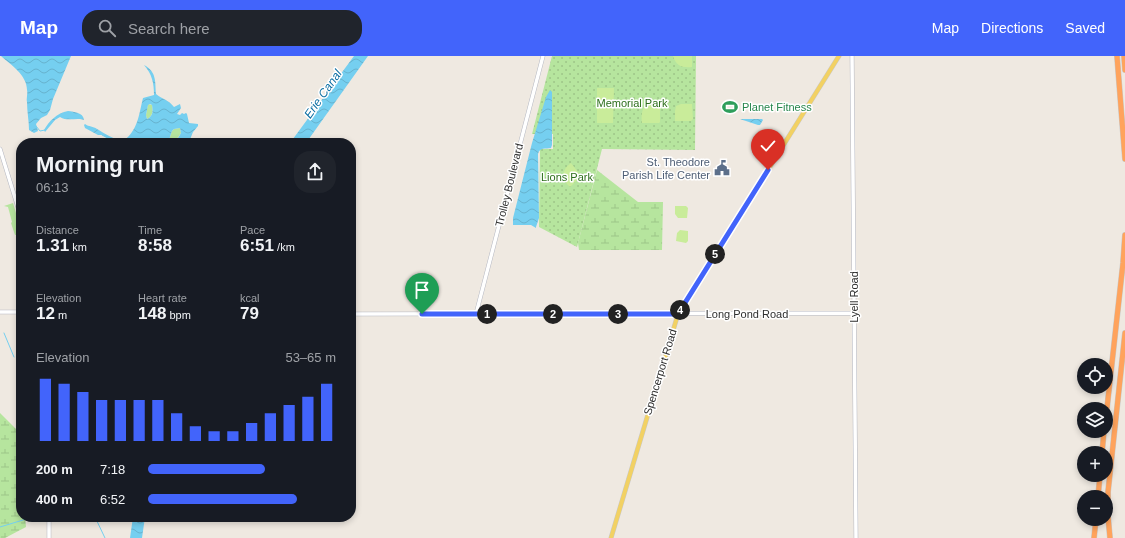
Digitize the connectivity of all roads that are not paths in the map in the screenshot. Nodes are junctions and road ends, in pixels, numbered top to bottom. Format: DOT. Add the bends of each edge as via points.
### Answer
graph roads {
  1 [pos="543,56"];
  2 [pos="839,56"];
  3 [pos="852,56"];
  4 [pos="1117,56"];
  5 [pos="1124,56"];
  6 [pos="1125,70"];
  7 [pos="0,149"];
  8 [pos="1125,159"];
  9 [pos="16,201"];
  10 [pos="1125,235"];
  11 [pos="0,312"];
  12 [pos="16,312"];
  13 [pos="854,313"];
  14 [pos="356,314"];
  15 [pos="476,314"];
  16 [pos="678,314"];
  17 [pos="1125,333"];
  18 [pos="1108,402"];
  19 [pos="49,522"];
  20 [pos="1095,526"];
  21 [pos="49,538"];
  22 [pos="611,538"];
  23 [pos="856,538"];
  24 [pos="1094,538"];
  25 [pos="1110,538"];
  1 -- 15 [label="street, Trolley Boulevard"];
  2 -- 16 [label="main road, Spencerport Road"];
  3 -- 13 [label="street, Lyell Road"];
  4 -- 8 [label="highway"];
  5 -- 6 [label="highway"];
  7 -- 9 [label="street"];
  10 -- 18 [label="highway"];
  11 -- 12 [label="street"];
  13 -- 16 [label="street, Long Pond Road"];
  13 -- 23 [label="street, Lyell Road"];
  14 -- 15 [label="street, Long Pond Road"];
  15 -- 16 [label="street, Long Pond Road"];
  16 -- 22 [label="main road, Spencerport Road"];
  17 -- 25 [label="highway" via="1108,492"];
  19 -- 21 [label="street"];
  20 -- 24 [label="highway"];
}
